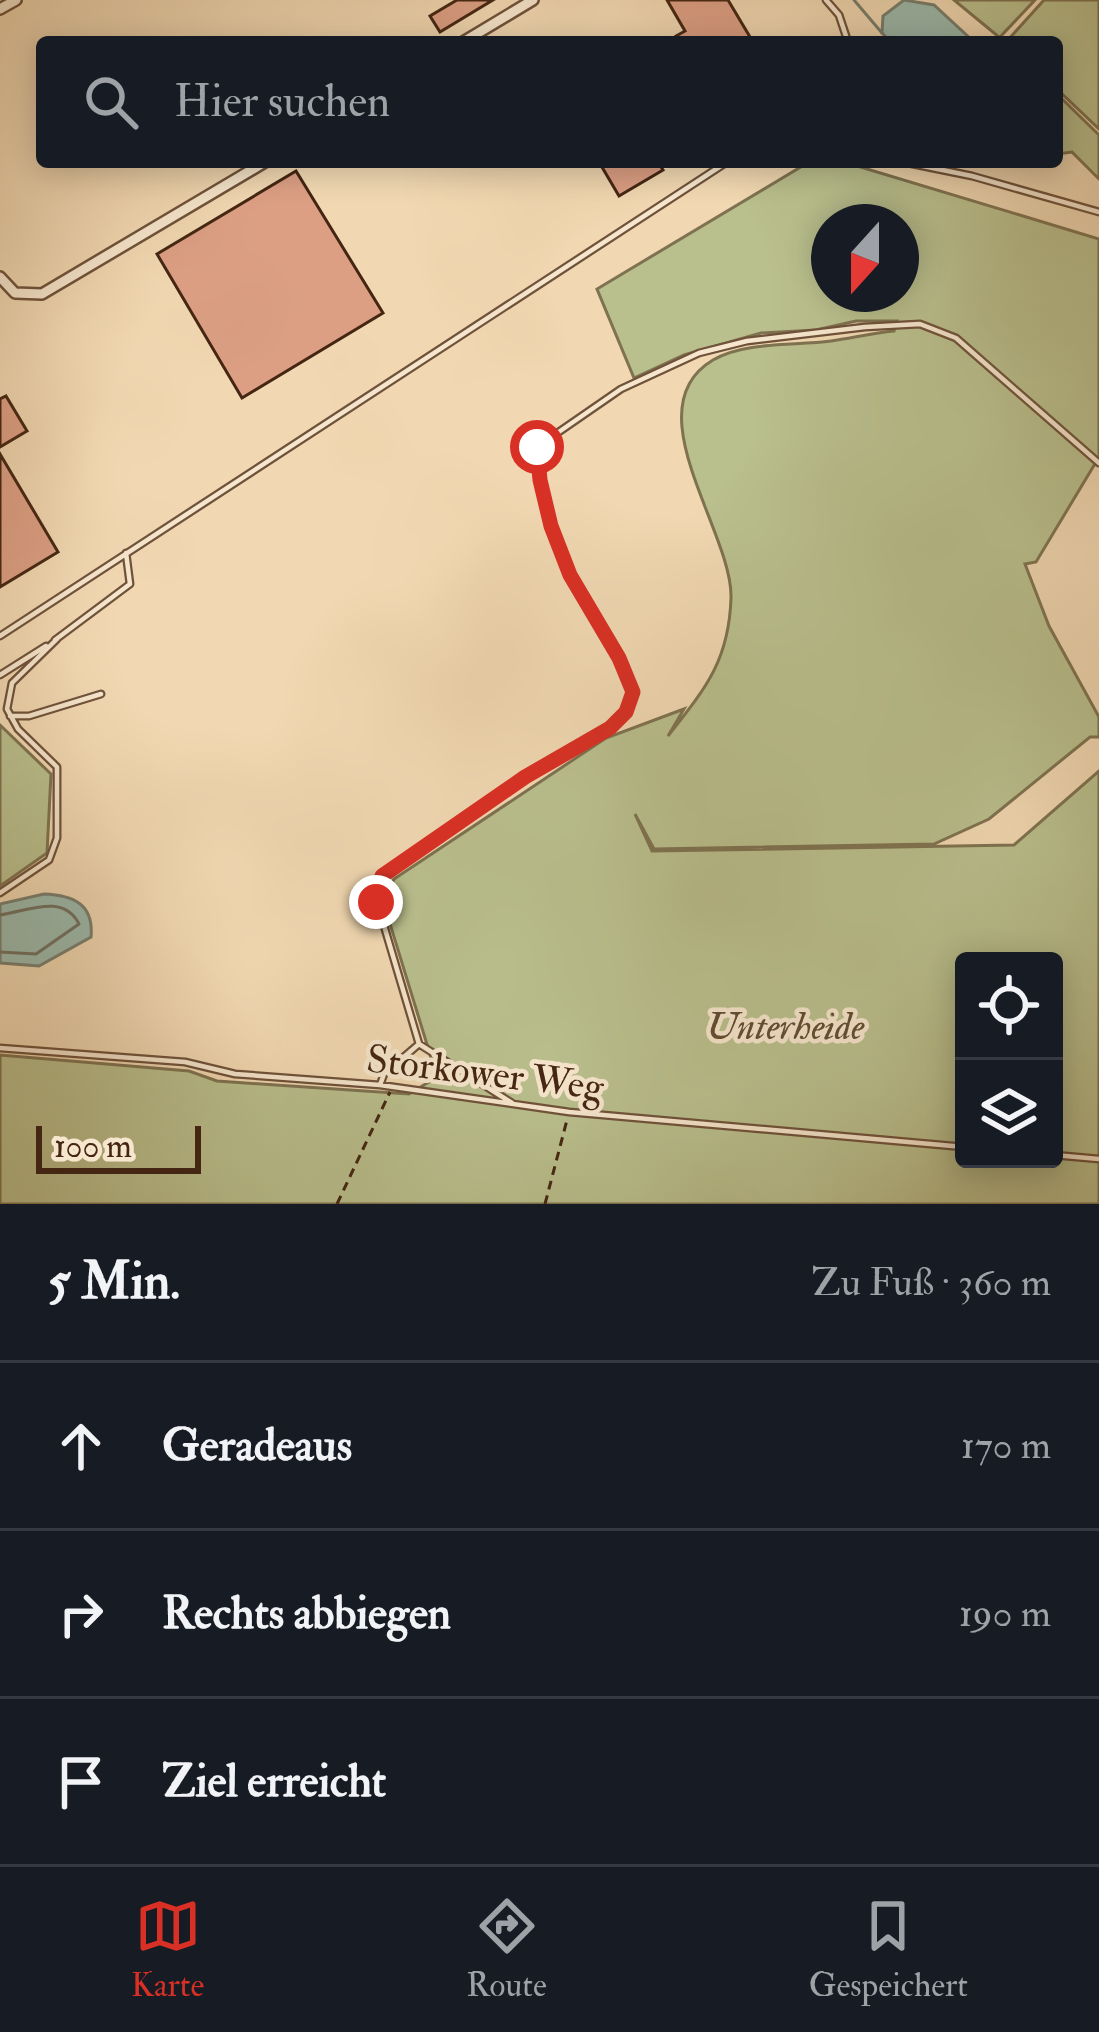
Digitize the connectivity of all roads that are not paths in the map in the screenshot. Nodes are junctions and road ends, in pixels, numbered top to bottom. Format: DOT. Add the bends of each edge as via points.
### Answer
graph roads {
  1 [pos="16,0"];
  2 [pos="533,0"];
  3 [pos="826,0"];
  4 [pos="0,10"];
  5 [pos="474,36"];
  6 [pos="846,36"];
  7 [pos="256,168"];
  8 [pos="718,168"];
  9 [pos="933,168"];
  10 [pos="1099,212"];
  11 [pos="0,277"];
  12 [pos="1099,464"];
  13 [pos="126,553"];
  14 [pos="0,636"];
  15 [pos="58,639"];
  16 [pos="0,676"];
  17 [pos="100,694"];
  18 [pos="10,716"];
  19 [pos="0,893"];
  20 [pos="418,1044"];
  21 [pos="0,1048"];
  22 [pos="380,1085"];
  23 [pos="517,1105"];
  24 [pos="955,1146"];
  25 [pos="1063,1156"];
  26 [pos="1099,1159"];
  1 -- 4 [label="street"];
  2 -- 5 [label="street"];
  3 -- 6 [label="lane"];
  7 -- 11 [label="street" via="42,295 15,293"];
  8 -- 13 [label="lane"];
  9 -- 10 [label="lane"];
  12 -- 20 [label="lane" via="956,338 920,325 699,353 621,388 537,447 551,526 570,575 633,692 610,728 382,876 376,902"];
  13 -- 14 [label="lane"];
  13 -- 15 [label="lane" via="130,584"];
  15 -- 16 [label="lane"];
  15 -- 18 [label="lane" via="12,683"];
  17 -- 18 [label="lane"];
  18 -- 19 [label="lane" via="57,767 57,838 49,860"];
  20 -- 22 [label="lane"];
  20 -- 23 [label="lane"];
  21 -- 22 [label="lane, Storkower Weg"];
  22 -- 23 [label="lane, Storkower Weg"];
  23 -- 24 [label="lane, Storkower Weg"];
  25 -- 26 [label="lane"];
}
